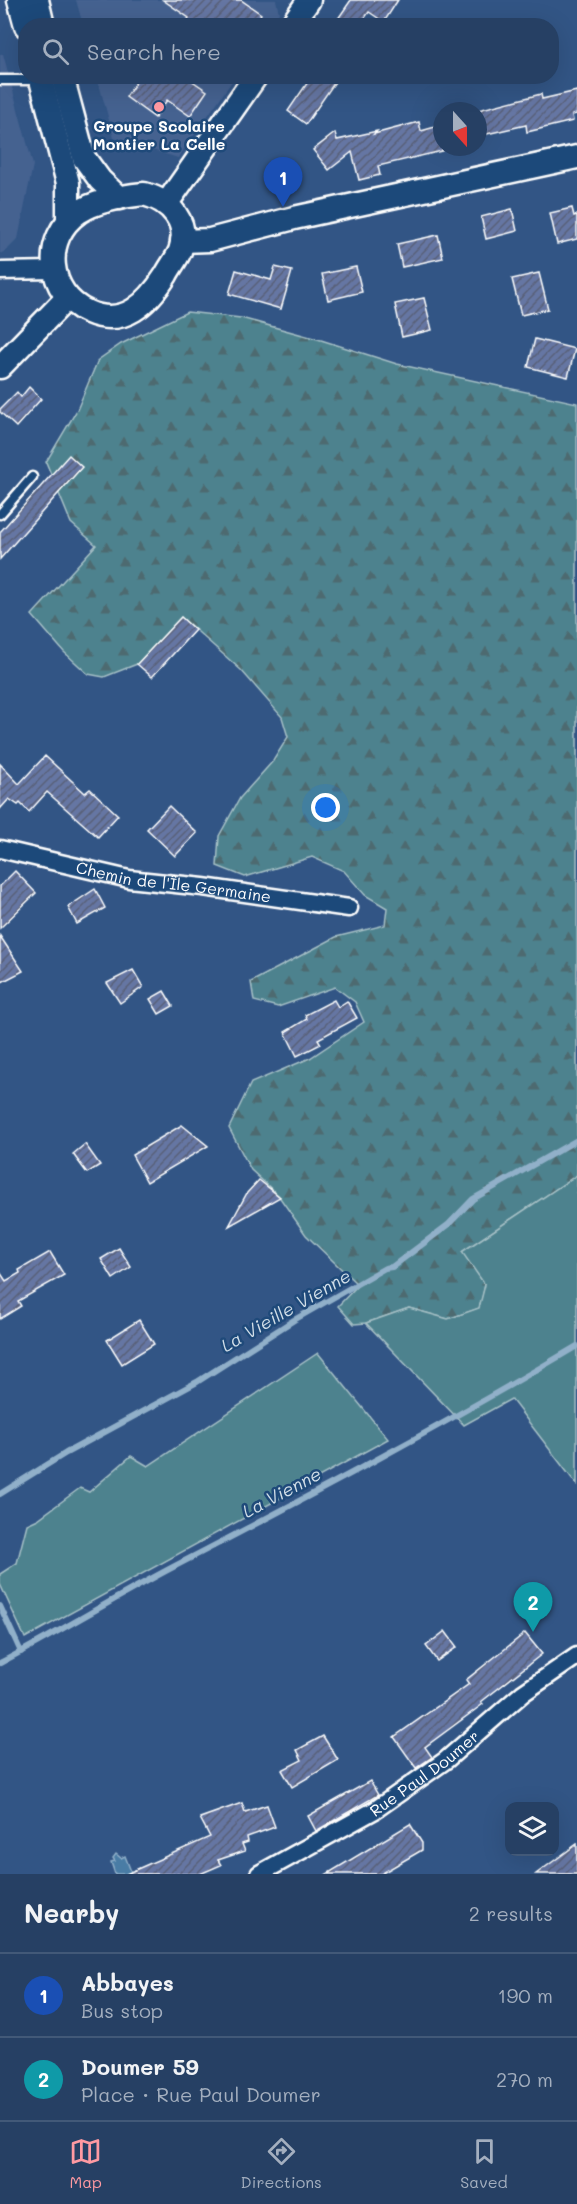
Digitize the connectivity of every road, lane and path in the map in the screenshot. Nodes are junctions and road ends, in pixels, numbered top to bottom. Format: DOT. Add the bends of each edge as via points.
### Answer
graph roads {
  1 [pos="19,0"];
  2 [pos="37,0"];
  3 [pos="309,0"];
  4 [pos="24,18"];
  5 [pos="41,18"];
  6 [pos="297,18"];
  7 [pos="0,80"];
  8 [pos="18,80"];
  9 [pos="53,84"];
  10 [pos="54,84"];
  11 [pos="250,84"];
  12 [pos="577,156"];
  13 [pos="119,198"];
  14 [pos="167,203"];
  15 [pos="68,221"];
  16 [pos="182,241"];
  17 [pos="53,270"];
  18 [pos="0,272"];
  19 [pos="67,297"];
  20 [pos="0,367"];
  21 [pos="32,477"];
  22 [pos="0,514"];
  23 [pos="0,849"];
  24 [pos="349,908"];
  25 [pos="577,1656"];
  26 [pos="259,1874"];
  1 -- 4 [label="street"];
  2 -- 5 [label="street"];
  3 -- 6 [label="street"];
  7 -- 8 [label="lane"];
  9 -- 15 [label="street" via="68,183"];
  10 -- 13 [label="street" via="84,158"];
  11 -- 14 [label="street"];
  12 -- 16 [label="street" via="210,240"];
  13 -- 14 [label="street" via="144,194"];
  13 -- 15 [label="street" via="81,211"];
  14 -- 16 [label="street" via="180,221"];
  15 -- 17 [label="street" via="58,235"];
  16 -- 19 [label="street" via="153,296 134,310 121,315 91,314"];
  17 -- 18 [label="street"];
  17 -- 19 [label="street"];
  19 -- 20 [label="street"];
  21 -- 22 [label="lane"];
  23 -- 24 [label="street, Chemin de l'Île Germaine" via="129,879"];
  25 -- 26 [label="street, Rue Paul Doumer" via="523,1693 446,1760 375,1810"];
}
